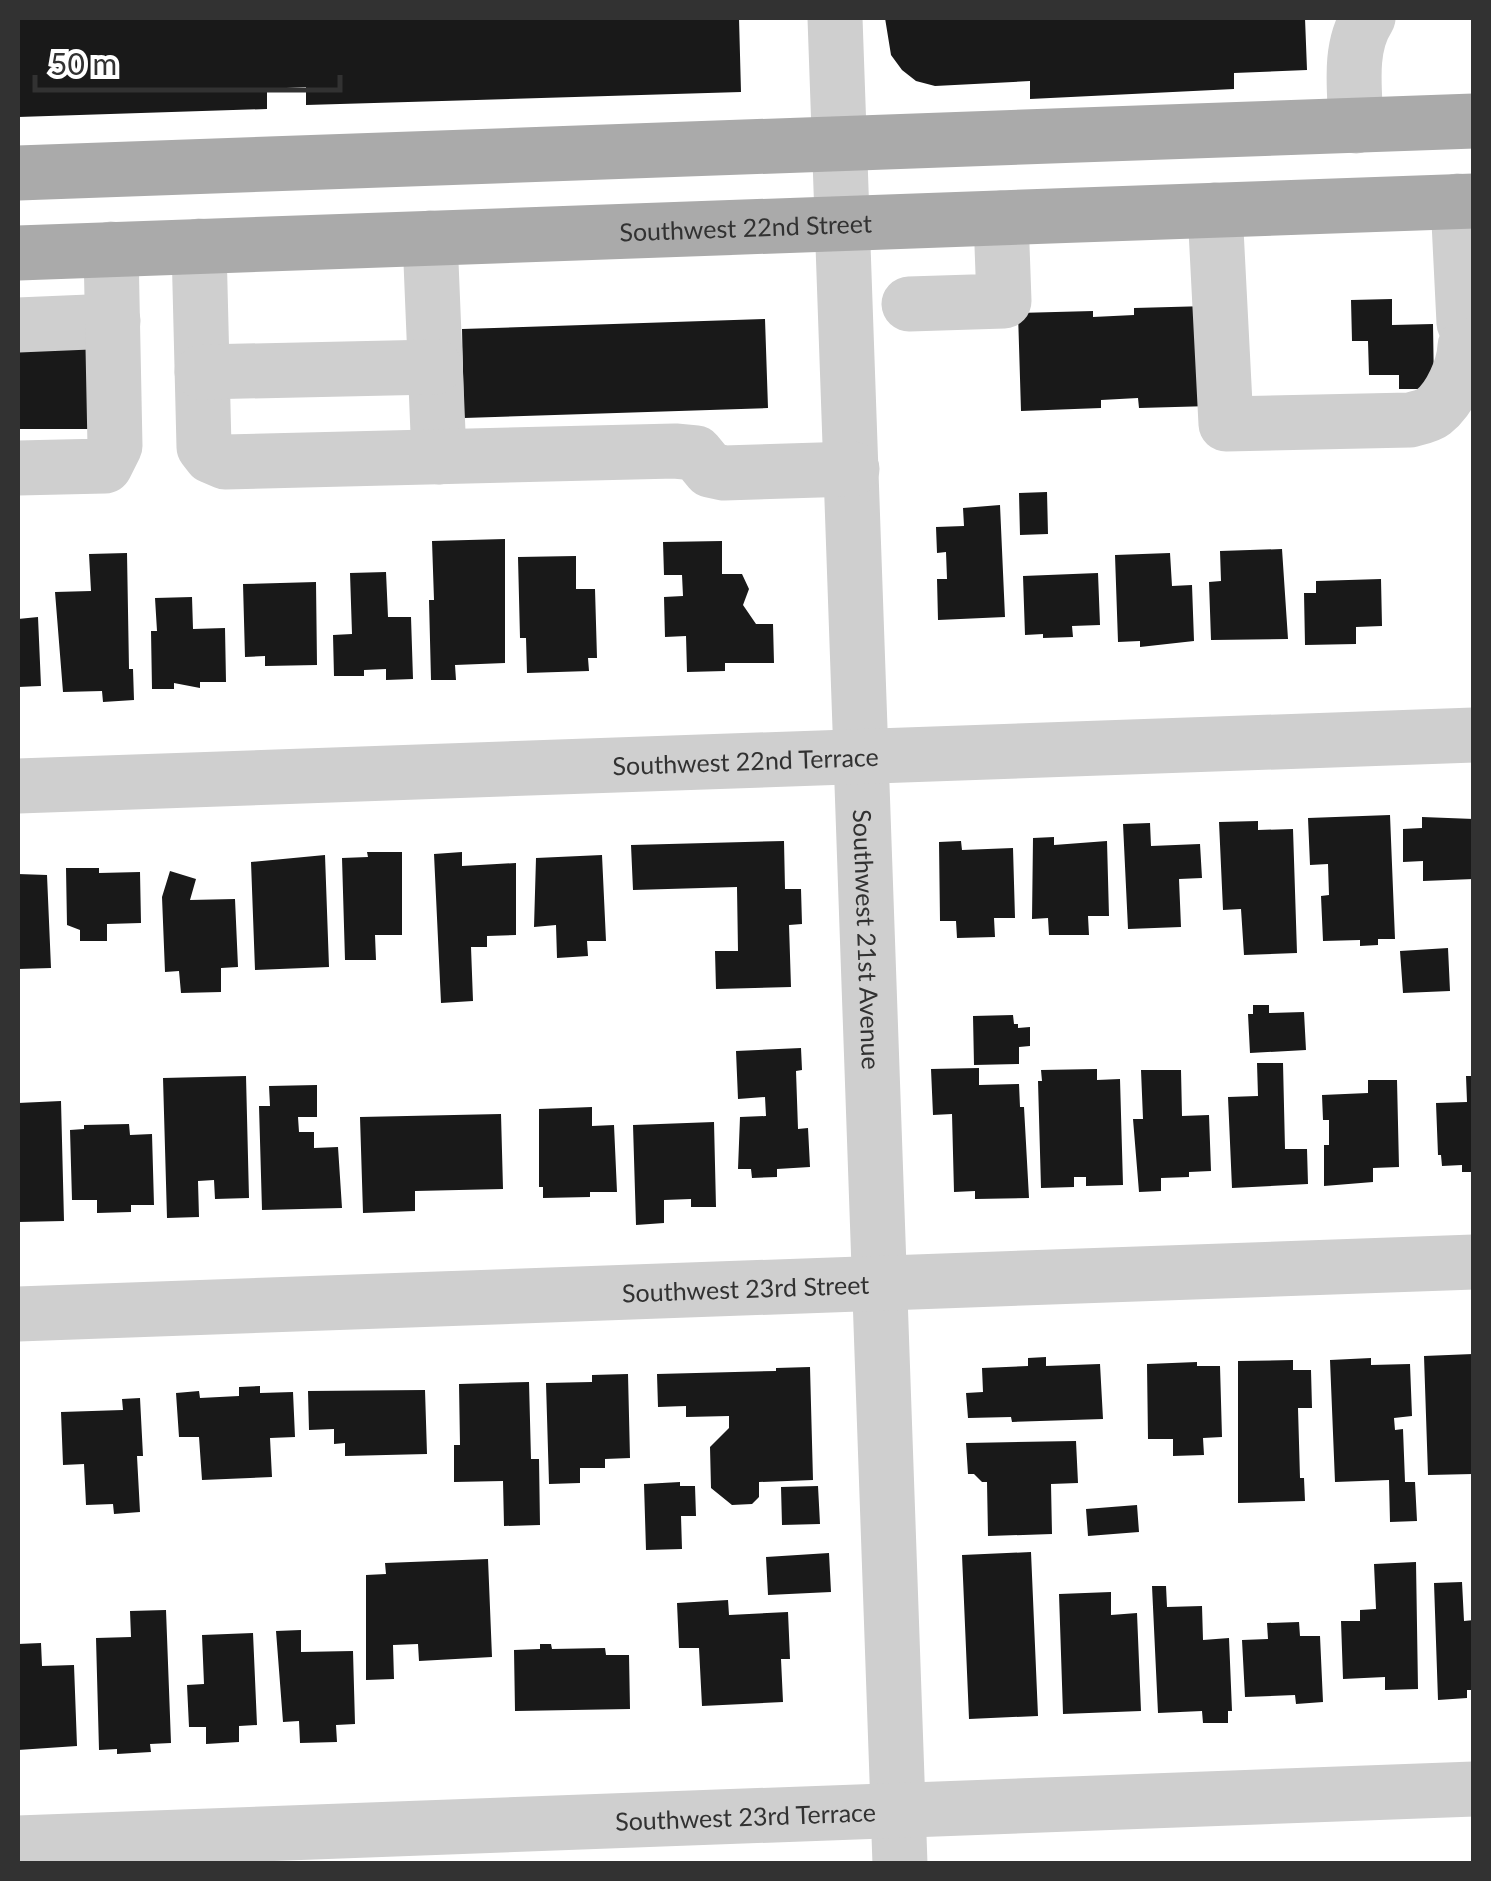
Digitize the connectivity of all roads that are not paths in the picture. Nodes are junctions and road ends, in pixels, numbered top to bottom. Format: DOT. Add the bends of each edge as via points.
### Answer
graph roads {
  1 [pos="835,18"];
  2 [pos="1368,18"];
  3 [pos="1474,121"];
  4 [pos="1356,126"];
  5 [pos="840,144"];
  6 [pos="18,172"];
  7 [pos="1466,201"];
  8 [pos="1215,210"];
  9 [pos="1000,218"];
  10 [pos="843,224"];
  11 [pos="430,238"];
  12 [pos="199,246"];
  13 [pos="111,249"];
  14 [pos="18,252"];
  15 [pos="910,304"];
  16 [pos="113,321"];
  17 [pos="18,325"];
  18 [pos="435,367"];
  19 [pos="202,372"];
  20 [pos="439,457"];
  21 [pos="18,468"];
  22 [pos="852,469"];
  23 [pos="1474,735"];
  24 [pos="861,756"];
  25 [pos="18,786"];
  26 [pos="1474,1262"];
  27 [pos="880,1283"];
  28 [pos="18,1314"];
  29 [pos="1474,1790"];
  30 [pos="898,1810"];
  31 [pos="18,1843"];
  32 [pos="900,1864"];
  1 -- 5 [label="street, Southwest 21st Avenue"];
  2 -- 4 [label="street" via="1354,62"];
  3 -- 4 [label="main road"];
  4 -- 5 [label="main road"];
  5 -- 6 [label="main road"];
  5 -- 10 [label="street, Southwest 21st Avenue"];
  7 -- 8 [label="main road, Southwest 22nd Street"];
  7 -- 8 [label="street" via="1464,363 1433,412 1410,420 1226,424"];
  8 -- 9 [label="main road, Southwest 22nd Street"];
  9 -- 10 [label="main road, Southwest 22nd Street"];
  9 -- 15 [label="street" via="1004,301"];
  10 -- 11 [label="main road, Southwest 22nd Street"];
  10 -- 22 [label="street, Southwest 21st Avenue"];
  11 -- 12 [label="main road, Southwest 22nd Street"];
  11 -- 18 [label="street"];
  12 -- 13 [label="main road, Southwest 22nd Street"];
  12 -- 19 [label="street"];
  13 -- 14 [label="main road, Southwest 22nd Street"];
  13 -- 16 [label="street"];
  16 -- 17 [label="street"];
  16 -- 21 [label="street" via="115,446 105,466"];
  18 -- 19 [label="street"];
  18 -- 20 [label="street"];
  19 -- 20 [label="street" via="204,447 224,462"];
  20 -- 22 [label="street" via="675,451 696,453 710,470 724,473"];
  22 -- 24 [label="street, Southwest 21st Avenue"];
  23 -- 24 [label="street, Southwest 22nd Terrace"];
  24 -- 25 [label="street, Southwest 22nd Terrace"];
  24 -- 27 [label="street, Southwest 21st Avenue"];
  26 -- 27 [label="street, Southwest 23rd Street"];
  27 -- 28 [label="street, Southwest 23rd Street"];
  27 -- 30 [label="street, Southwest 21st Avenue"];
  29 -- 30 [label="street, Southwest 23rd Terrace"];
  30 -- 31 [label="street, Southwest 23rd Terrace"];
  30 -- 32 [label="street, Southwest 21st Avenue"];
}
